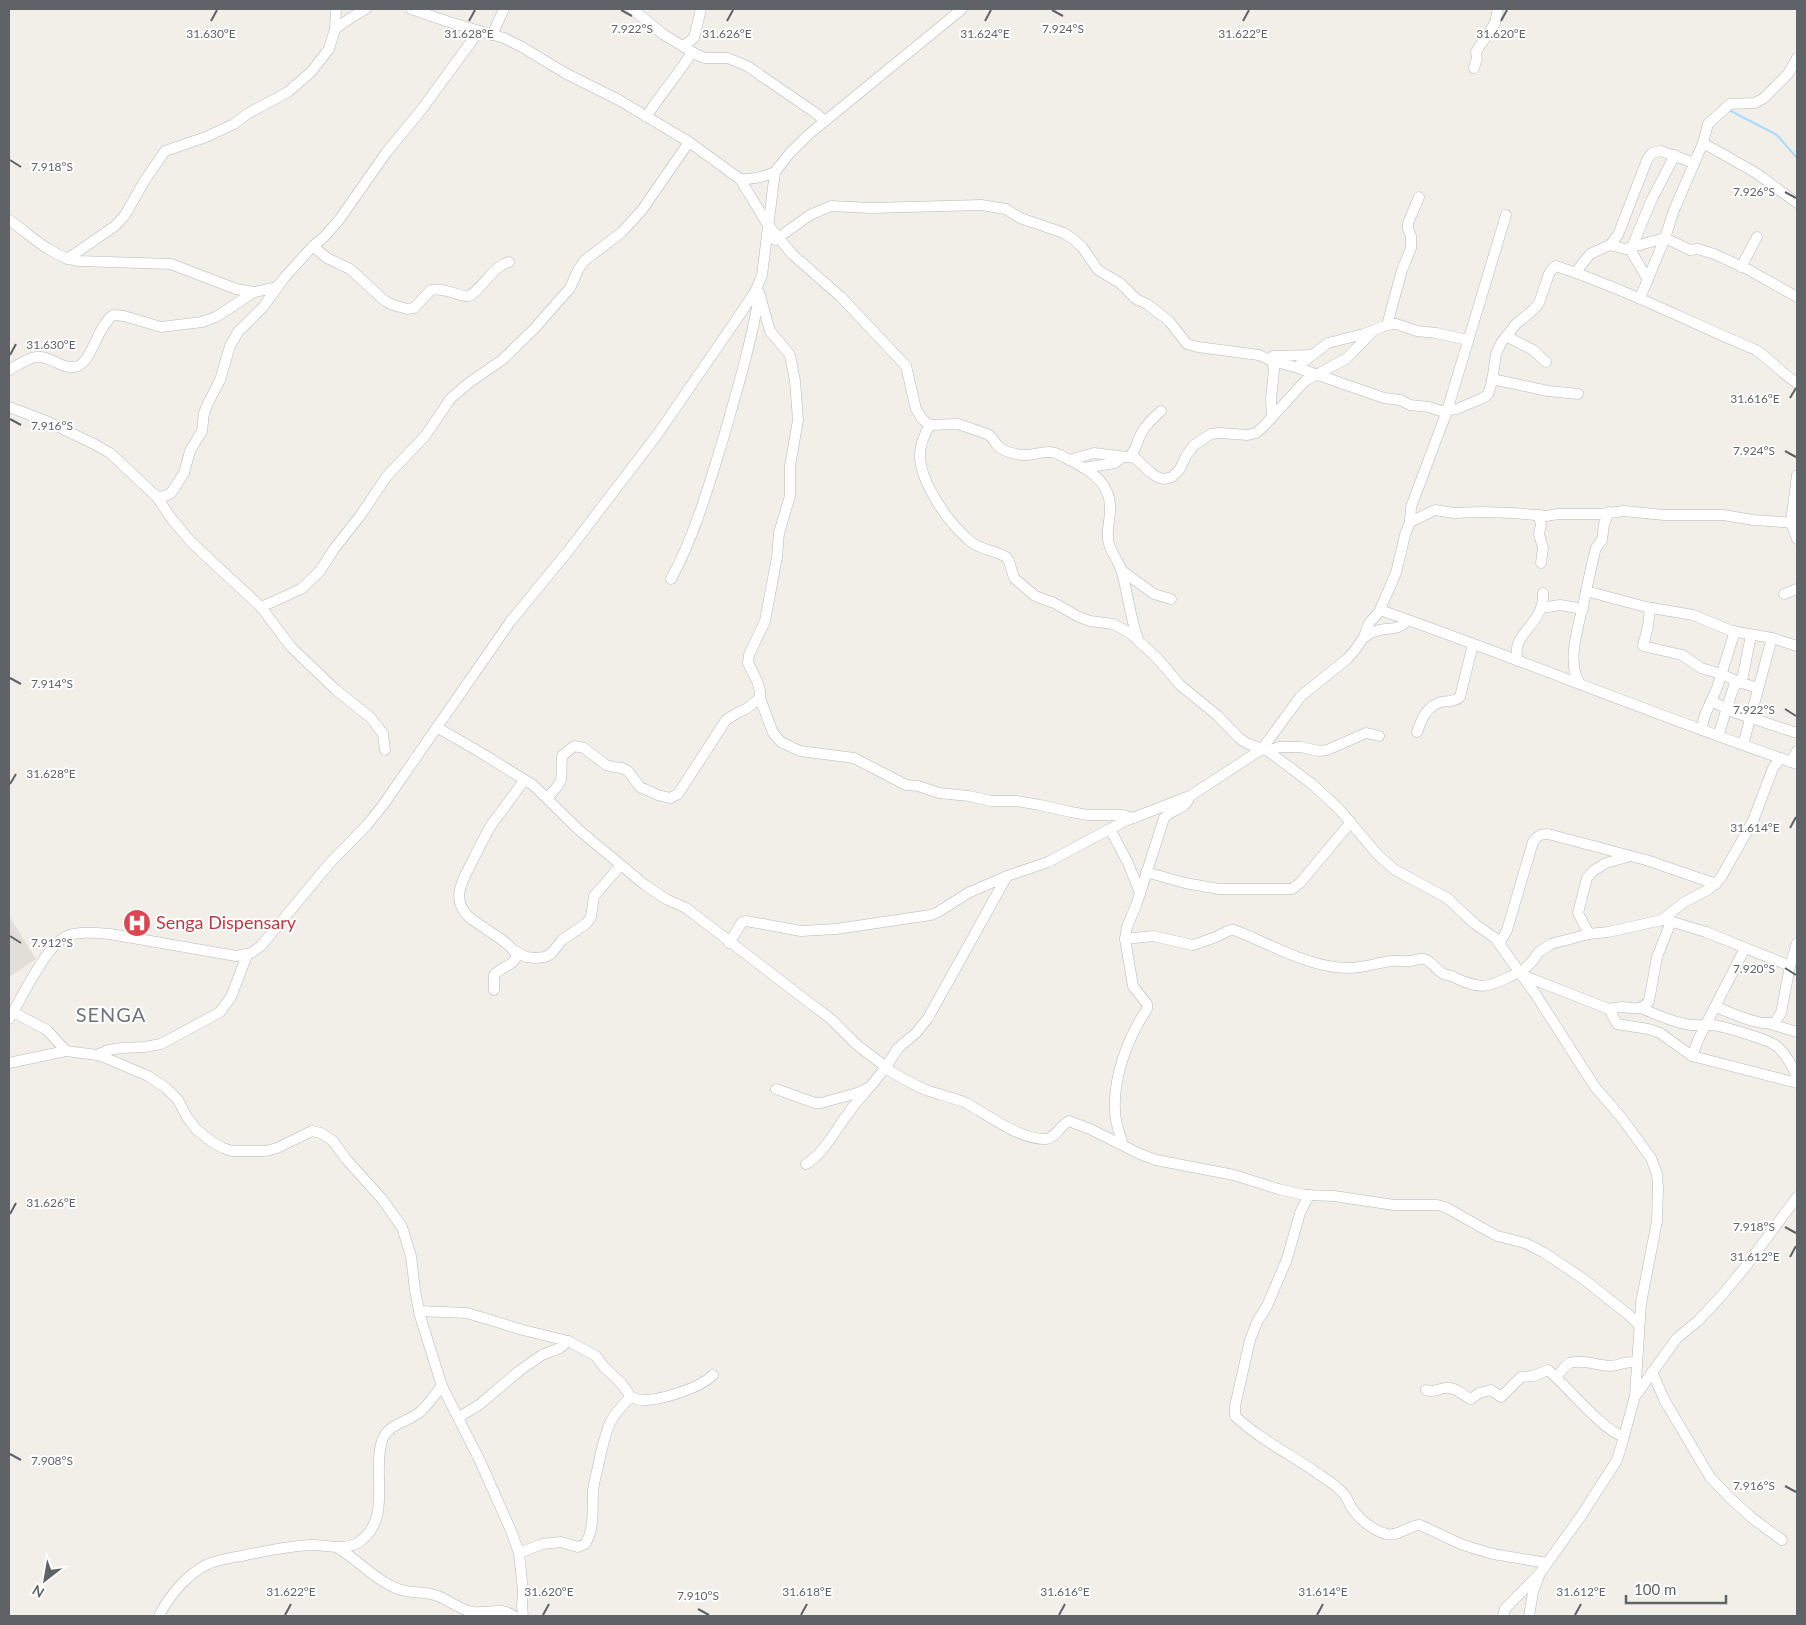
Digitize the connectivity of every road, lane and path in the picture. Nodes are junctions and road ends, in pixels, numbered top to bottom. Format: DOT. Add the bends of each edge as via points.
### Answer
graph roads {
  1 [pos="336,9"];
  2 [pos="366,9"];
  3 [pos="411,9"];
  4 [pos="504,9"];
  5 [pos="632,9"];
  6 [pos="701,9"];
  7 [pos="962,9"];
  8 [pos="1498,9"];
  9 [pos="335,29"];
  10 [pos="479,31"];
  11 [pos="492,35"];
  12 [pos="687,49"];
  13 [pos="1797,58"];
  14 [pos="1474,68"];
  15 [pos="1792,73"];
  16 [pos="646,116"];
  17 [pos="824,121"];
  18 [pos="689,142"];
  19 [pos="1703,143"];
  20 [pos="1676,155"];
  21 [pos="1694,163"];
  22 [pos="775,172"];
  23 [pos="740,179"];
  24 [pos="1419,197"];
  25 [pos="1797,204"];
  26 [pos="1506,215"];
  27 [pos="9,220"];
  28 [pos="768,225"];
  29 [pos="778,236"];
  30 [pos="1757,236"];
  31 [pos="1665,238"];
  32 [pos="1610,245"];
  33 [pos="313,246"];
  34 [pos="766,247"];
  35 [pos="1632,247"];
  36 [pos="67,259"];
  37 [pos="509,262"];
  38 [pos="1741,267"];
  39 [pos="1576,272"];
  40 [pos="1648,280"];
  41 [pos="278,287"];
  42 [pos="759,287"];
  43 [pos="254,292"];
  44 [pos="1797,297"];
  45 [pos="1640,298"];
  46 [pos="1387,325"];
  47 [pos="1373,331"];
  48 [pos="1506,336"];
  49 [pos="1468,340"];
  50 [pos="1312,355"];
  51 [pos="1268,359"];
  52 [pos="1546,362"];
  53 [pos="1294,367"];
  54 [pos="9,370"];
  55 [pos="1316,375"];
  56 [pos="1492,378"];
  57 [pos="1797,383"];
  58 [pos="1578,394"];
  59 [pos="9,407"];
  60 [pos="1161,411"];
  61 [pos="1447,411"];
  62 [pos="1272,418"];
  63 [pos="930,425"];
  64 [pos="1125,457"];
  65 [pos="1068,460"];
  66 [pos="1084,468"];
  67 [pos="1797,476"];
  68 [pos="158,497"];
  69 [pos="1609,512"];
  70 [pos="1539,516"];
  71 [pos="1410,522"];
  72 [pos="1794,523"];
  73 [pos="1797,539"];
  74 [pos="1541,563"];
  75 [pos="1121,570"];
  76 [pos="672,580"];
  77 [pos="1797,588"];
  78 [pos="1586,591"];
  79 [pos="1543,593"];
  80 [pos="1784,594"];
  81 [pos="1171,599"];
  82 [pos="261,607"];
  83 [pos="1541,608"];
  84 [pos="1583,608"];
  85 [pos="1650,608"];
  86 [pos="1380,610"];
  87 [pos="1407,620"];
  88 [pos="1735,631"];
  89 [pos="1752,635"];
  90 [pos="1364,637"];
  91 [pos="1772,638"];
  92 [pos="1138,640"];
  93 [pos="1473,644"];
  94 [pos="1797,646"];
  95 [pos="1518,661"];
  96 [pos="1722,674"];
  97 [pos="1739,682"];
  98 [pos="1580,684"];
  99 [pos="1758,688"];
  100 [pos="760,698"];
  101 [pos="1711,701"];
  102 [pos="1726,710"];
  103 [pos="1751,718"];
  104 [pos="438,728"];
  105 [pos="1701,730"];
  106 [pos="1418,732"];
  107 [pos="1797,733"];
  108 [pos="1379,736"];
  109 [pos="1718,736"];
  110 [pos="1743,745"];
  111 [pos="385,750"];
  112 [pos="1265,750"];
  113 [pos="1797,751"];
  114 [pos="1790,761"];
  115 [pos="524,780"];
  116 [pos="1190,796"];
  117 [pos="547,798"];
  118 [pos="1133,818"];
  119 [pos="1351,822"];
  120 [pos="1110,829"];
  121 [pos="1632,856"];
  122 [pos="621,865"];
  123 [pos="1146,872"];
  124 [pos="1006,876"];
  125 [pos="1716,884"];
  126 [pos="1140,894"];
  127 [pos="1667,921"];
  128 [pos="1589,934"];
  129 [pos="1125,939"];
  130 [pos="729,942"];
  131 [pos="1500,943"];
  132 [pos="1797,943"];
  133 [pos="1745,948"];
  134 [pos="515,951"];
  135 [pos="247,955"];
  136 [pos="1790,966"];
  137 [pos="1521,973"];
  138 [pos="1793,981"];
  139 [pos="494,990"];
  140 [pos="1716,1007"];
  141 [pos="1641,1008"];
  142 [pos="1609,1009"];
  143 [pos="11,1013"];
  144 [pos="1768,1023"];
  145 [pos="1706,1025"];
  146 [pos="1797,1032"];
  147 [pos="66,1051"];
  148 [pos="97,1055"];
  149 [pos="1692,1056"];
  150 [pos="9,1063"];
  151 [pos="886,1067"];
  152 [pos="1797,1077"];
  153 [pos="1797,1083"];
  154 [pos="870,1086"];
  155 [pos="776,1089"];
  156 [pos="1123,1145"];
  157 [pos="806,1164"];
  158 [pos="1309,1195"];
  159 [pos="1797,1199"];
  160 [pos="419,1311"];
  161 [pos="1639,1325"];
  162 [pos="568,1341"];
  163 [pos="1636,1362"];
  164 [pos="1636,1374"];
  165 [pos="713,1375"];
  166 [pos="1650,1375"];
  167 [pos="1556,1377"];
  168 [pos="442,1386"];
  169 [pos="1426,1390"];
  170 [pos="1635,1396"];
  171 [pos="631,1398"];
  172 [pos="459,1417"];
  173 [pos="1624,1436"];
  174 [pos="1782,1540"];
  175 [pos="338,1548"];
  176 [pos="519,1553"];
  177 [pos="1547,1563"];
  178 [pos="1540,1573"];
  179 [pos="159,1616"];
  180 [pos="514,1616"];
  181 [pos="523,1616"];
  182 [pos="1503,1616"];
  183 [pos="1529,1616"];
  1 -- 9 [label="street"];
  2 -- 9 [label="street"];
  3 -- 10 [label="street"];
  4 -- 11 [label="street"];
  5 -- 12 [label="street"];
  6 -- 12 [label="street" via="694,38"];
  7 -- 17 [label="street"];
  8 -- 14 [label="street" via="1495,23 1476,52"];
  9 -- 36 [label="street" via="324,57 288,92 229,127 166,151 115,226"];
  10 -- 11 [label="street"];
  10 -- 33 [label="street" via="339,220"];
  11 -- 16 [label="street" via="522,47"];
  12 -- 16 [label="street" via="672,82"];
  12 -- 17 [label="street" via="701,58 728,58 747,66"];
  13 -- 15 [label="street"];
  15 -- 19 [label="street" via="1755,103 1727,106 1708,124"];
  16 -- 18 [label="street"];
  17 -- 22 [label="street" via="797,144"];
  18 -- 23 [label="street"];
  18 -- 82 [label="street" via="642,210 622,232 584,261 570,288 534,329 502,360 451,398 425,436 387,476 320,571 301,589"];
  19 -- 21 [label="street"];
  19 -- 25 [label="street" via="1756,173"];
  20 -- 21 [label="street"];
  20 -- 32 [label="street" via="1655,151 1649,157 1618,235"];
  20 -- 35 [label="street" via="1652,198"];
  21 -- 31 [label="street"];
  22 -- 23 [label="street" via="750,180"];
  22 -- 28 [label="street"];
  23 -- 28 [label="street"];
  24 -- 46 [label="street" via="1408,223 1411,248"];
  26 -- 49 [label="street"];
  27 -- 36 [label="street" via="38,243"];
  28 -- 29 [label="street"];
  28 -- 34 [label="street"];
  29 -- 34 [label="street"];
  29 -- 51 [label="street" via="810,215 831,206 935,205 1006,209 1020,218 1064,232 1086,251 1098,270 1169,321 1186,344"];
  29 -- 63 [label="street" via="792,254 841,298 906,366 916,409"];
  30 -- 38 [label="street"];
  31 -- 35 [label="street"];
  31 -- 38 [label="street" via="1690,250 1714,254"];
  31 -- 40 [label="street"];
  32 -- 35 [label="street" via="1625,249"];
  32 -- 39 [label="street" via="1590,254"];
  33 -- 37 [label="street" via="327,258 350,269 386,301 407,309 414,308 431,290 444,289 464,296 476,293 499,266"];
  33 -- 41 [label="street"];
  34 -- 42 [label="street"];
  35 -- 40 [label="street" via="1631,251"];
  36 -- 43 [label="street" via="172,264 221,284"];
  38 -- 44 [label="street"];
  39 -- 45 [label="street"];
  39 -- 48 [label="street" via="1553,268 1539,302"];
  40 -- 45 [label="street"];
  41 -- 43 [label="street"];
  41 -- 68 [label="street" via="234,338 184,473 171,492"];
  42 -- 76 [label="street" via="742,373 712,478"];
  42 -- 100 [label="street" via="770,331 790,355 798,420 791,459 790,496 779,533 765,621 749,655 748,663 757,681"];
  42 -- 104 [label="street" via="657,435 510,622"];
  43 -- 54 [label="street" via="216,317 202,322 161,328 113,315 106,320 79,365 62,365 40,356"];
  45 -- 57 [label="street" via="1756,350"];
  46 -- 47 [label="street"];
  46 -- 49 [label="street" via="1396,324"];
  47 -- 50 [label="street" via="1328,343"];
  47 -- 55 [label="street" via="1347,358"];
  48 -- 52 [label="street" via="1533,350"];
  48 -- 56 [label="street" via="1496,354"];
  49 -- 61 [label="street"];
  50 -- 51 [label="street"];
  50 -- 53 [label="street"];
  51 -- 53 [label="street"];
  51 -- 62 [label="street" via="1274,370"];
  53 -- 55 [label="street"];
  55 -- 61 [label="street" via="1384,398 1400,400 1410,406"];
  55 -- 62 [label="street" via="1305,381"];
  56 -- 58 [label="street"];
  56 -- 61 [label="street" via="1490,389 1483,398"];
  59 -- 68 [label="street" via="102,448"];
  60 -- 64 [label="street" via="1141,433 1137,448"];
  61 -- 71 [label="street" via="1410,507"];
  62 -- 64 [label="street" via="1256,433 1211,434 1202,439 1172,477 1158,477 1135,458"];
  63 -- 65 [label="street" via="958,424 991,436 997,445 1010,452 1022,455 1057,453"];
  63 -- 92 [label="street" via="921,446 920,458 926,478 939,504 966,537 977,546 1006,557 1014,578 1035,596 1085,619 1113,624"];
  64 -- 65 [label="street" via="1094,453"];
  64 -- 66 [label="street" via="1114,463"];
  65 -- 66 [label="street"];
  66 -- 75 [label="street" via="1098,478 1108,494 1109,545"];
  67 -- 72 [label="street"];
  68 -- 82 [label="street" via="191,542"];
  69 -- 70 [label="street"];
  69 -- 72 [label="street" via="1723,515"];
  69 -- 78 [label="street"];
  70 -- 71 [label="street" via="1514,512 1454,514 1440,509"];
  70 -- 74 [label="street" via="1539,534 1544,548"];
  71 -- 86 [label="street" via="1396,574"];
  72 -- 73 [label="street"];
  75 -- 81 [label="street" via="1154,594"];
  75 -- 92 [label="street"];
  77 -- 80 [label="street"];
  78 -- 84 [label="street"];
  78 -- 85 [label="street"];
  79 -- 83 [label="street"];
  82 -- 111 [label="street" via="291,647 371,718 383,734"];
  83 -- 84 [label="street" via="1560,605"];
  83 -- 95 [label="street" via="1518,644"];
  84 -- 98 [label="street" via="1576,633 1574,669"];
  85 -- 88 [label="street" via="1701,618"];
  85 -- 96 [label="street" via="1643,646 1682,655 1701,668"];
  86 -- 87 [label="street"];
  86 -- 90 [label="street" via="1369,623"];
  87 -- 90 [label="street" via="1397,628 1375,631"];
  87 -- 93 [label="street"];
  88 -- 89 [label="street"];
  88 -- 96 [label="street"];
  89 -- 91 [label="street"];
  89 -- 97 [label="street"];
  90 -- 112 [label="street" via="1347,659 1301,696"];
  91 -- 94 [label="street"];
  91 -- 99 [label="street"];
  92 -- 112 [label="street" via="1238,737"];
  93 -- 95 [label="street"];
  93 -- 106 [label="street" via="1460,697 1427,711"];
  95 -- 98 [label="street"];
  96 -- 97 [label="street"];
  96 -- 101 [label="street"];
  97 -- 99 [label="street"];
  97 -- 102 [label="street" via="1734,686"];
  98 -- 105 [label="street"];
  99 -- 103 [label="street"];
  100 -- 117 [label="street" via="726,720 676,795 670,798 647,791 628,771 606,764 584,748 574,746 562,756 561,783"];
  100 -- 118 [label="street" via="775,736 800,751 854,758 906,785 939,793 991,801 1016,801 1088,815"];
  101 -- 102 [label="street"];
  101 -- 105 [label="street"];
  102 -- 103 [label="street"];
  102 -- 109 [label="street"];
  103 -- 107 [label="street"];
  103 -- 110 [label="street"];
  104 -- 115 [label="street"];
  104 -- 135 [label="street" via="383,805 261,946"];
  105 -- 109 [label="street"];
  108 -- 112 [label="street" via="1366,733 1323,751 1289,747"];
  109 -- 110 [label="street"];
  110 -- 114 [label="street"];
  112 -- 116 [label="street"];
  112 -- 119 [label="street" via="1312,784"];
  113 -- 114 [label="street"];
  114 -- 125 [label="street" via="1773,768 1753,821"];
  115 -- 117 [label="street"];
  115 -- 134 [label="street" via="477,849 459,890 460,903 468,916"];
  116 -- 118 [label="street"];
  116 -- 123 [label="street" via="1185,806 1164,818"];
  117 -- 122 [label="street"];
  118 -- 120 [label="street"];
  119 -- 123 [label="street" via="1292,890 1210,888"];
  119 -- 131 [label="street" via="1395,870 1447,898"];
  120 -- 124 [label="street" via="1048,862"];
  120 -- 126 [label="street"];
  121 -- 125 [label="street"];
  121 -- 128 [label="street" via="1598,866 1587,878 1578,913"];
  121 -- 131 [label="street" via="1548,834 1536,836"];
  122 -- 130 [label="street" via="662,897 686,908"];
  122 -- 134 [label="street" via="594,896 587,923 562,940 550,954 535,958"];
  123 -- 126 [label="street"];
  124 -- 130 [label="street" via="931,915 801,931 746,921"];
  124 -- 151 [label="street" via="934,1010 916,1033 898,1048"];
  125 -- 127 [label="street" via="1683,903"];
  126 -- 129 [label="street"];
  127 -- 128 [label="street"];
  127 -- 133 [label="street"];
  127 -- 141 [label="street" via="1649,1001"];
  128 -- 137 [label="street" via="1546,947"];
  129 -- 137 [label="street" via="1153,936 1193,945 1234,930 1328,966 1357,968 1423,958 1443,974 1479,986 1491,985"];
  129 -- 156 [label="street" via="1133,986 1147,1004 1147,1009 1128,1042 1120,1073 1115,1111"];
  130 -- 151 [label="street" via="831,1019"];
  131 -- 137 [label="street"];
  132 -- 136 [label="street"];
  133 -- 136 [label="street"];
  133 -- 140 [label="street"];
  134 -- 139 [label="street" via="514,962 494,975"];
  135 -- 143 [label="street" via="236,956 110,934 66,936 50,950"];
  135 -- 148 [label="street" via="231,997 220,1012 161,1044 108,1050"];
  136 -- 138 [label="street"];
  137 -- 142 [label="street"];
  137 -- 161 [label="street" via="1595,1087 1643,1146 1657,1174 1657,1221 1640,1303"];
  138 -- 144 [label="street" via="1778,1019"];
  140 -- 144 [label="street"];
  140 -- 145 [label="street"];
  141 -- 142 [label="street"];
  141 -- 145 [label="street" via="1684,1024"];
  142 -- 149 [label="street" via="1617,1024 1660,1033"];
  143 -- 147 [label="street" via="47,1030"];
  144 -- 146 [label="street"];
  145 -- 149 [label="street"];
  145 -- 152 [label="street" via="1728,1028 1774,1044 1790,1062"];
  147 -- 148 [label="street"];
  147 -- 150 [label="street"];
  148 -- 160 [label="street" via="148,1076 166,1088 178,1100 196,1129 223,1148 266,1151 312,1132 321,1133 333,1141 402,1227 412,1256"];
  149 -- 153 [label="street"];
  151 -- 154 [label="street"];
  151 -- 156 [label="street" via="905,1080 964,1102 1020,1133 1049,1138 1070,1121"];
  154 -- 155 [label="street" via="821,1103"];
  154 -- 157 [label="street" via="822,1150"];
  156 -- 158 [label="street" via="1156,1160 1234,1175"];
  158 -- 161 [label="street" via="1444,1207 1497,1236 1544,1252 1582,1278"];
  158 -- 177 [label="street" via="1297,1222 1287,1259 1267,1306 1256,1322 1235,1416 1264,1440 1331,1482 1362,1520 1380,1532 1389,1535 1420,1525 1463,1545 1493,1554"];
  159 -- 166 [label="street" via="1746,1266 1699,1320 1677,1338"];
  160 -- 162 [label="street" via="467,1313"];
  160 -- 168 [label="street"];
  161 -- 163 [label="street"];
  162 -- 171 [label="street" via="596,1356"];
  162 -- 172 [label="street" via="519,1370 479,1405"];
  163 -- 164 [label="street"];
  163 -- 167 [label="street" via="1611,1366 1577,1361 1568,1363"];
  164 -- 166 [label="street" via="1641,1378"];
  164 -- 170 [label="street"];
  165 -- 171 [label="street" via="698,1385 672,1394 647,1400"];
  166 -- 170 [label="street"];
  166 -- 174 [label="street" via="1710,1477 1752,1518"];
  167 -- 169 [label="street" via="1548,1370 1521,1377 1501,1397 1492,1390 1471,1399 1461,1391 1448,1388 1433,1392"];
  167 -- 173 [label="street" via="1604,1424"];
  168 -- 172 [label="street"];
  168 -- 175 [label="street" via="421,1412 387,1432 381,1446 377,1518 363,1540"];
  170 -- 173 [label="street"];
  171 -- 176 [label="street" via="614,1414 604,1434 589,1536 585,1544 578,1547 561,1542 542,1544"];
  172 -- 176 [label="street"];
  173 -- 177 [label="street" via="1617,1460"];
  175 -- 179 [label="street" via="297,1546 208,1564 190,1576"];
  175 -- 180 [label="street" via="395,1588 432,1594 473,1612 497,1610"];
  176 -- 181 [label="street" via="524,1591"];
  177 -- 178 [label="street"];
  178 -- 182 [label="street"];
  178 -- 183 [label="street"];
}
